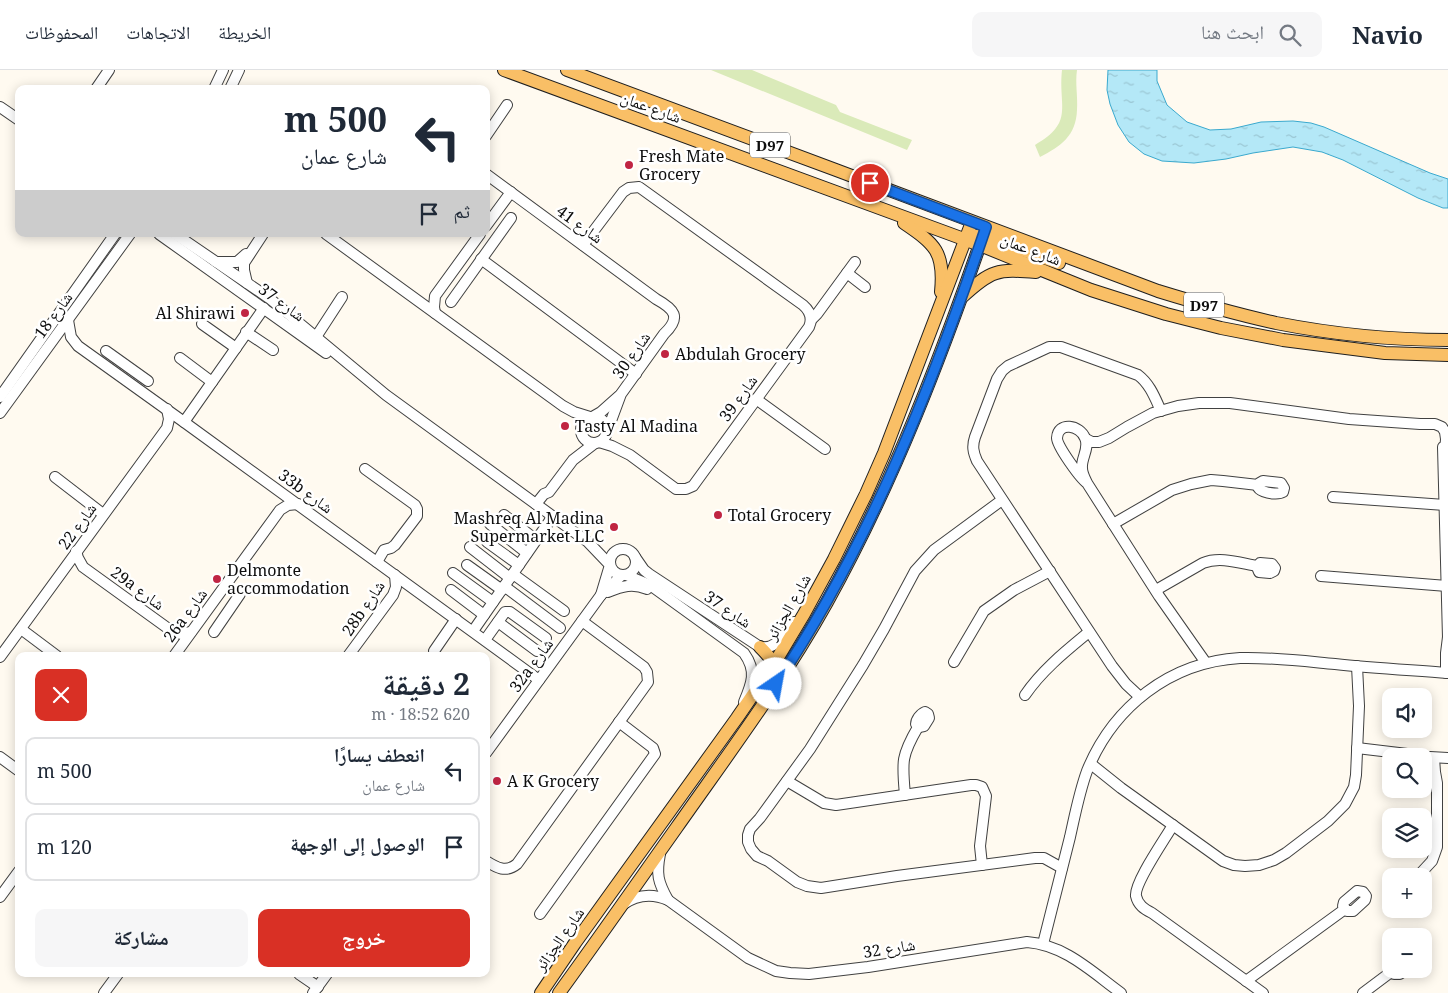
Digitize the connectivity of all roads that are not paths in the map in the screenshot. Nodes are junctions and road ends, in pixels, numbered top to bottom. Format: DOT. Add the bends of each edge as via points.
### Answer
graph roads {
  1 [pos="98,70"];
  2 [pos="109,70"];
  3 [pos="223,70"];
  4 [pos="239,70"];
  5 [pos="504,70"];
  6 [pos="567,70"];
  7 [pos="98,85"];
  8 [pos="99,85"];
  9 [pos="216,85"];
  10 [pos="232,85"];
  11 [pos="508,105"];
  12 [pos="0,107"];
  13 [pos="15,118"];
  14 [pos="490,130"];
  15 [pos="490,177"];
  16 [pos="511,192"];
  17 [pos="858,201"];
  18 [pos="496,212"];
  19 [pos="890,213"];
  20 [pos="490,220"];
  21 [pos="977,233"];
  22 [pos="113,237"];
  23 [pos="128,237"];
  24 [pos="163,237"];
  25 [pos="181,237"];
  26 [pos="260,237"];
  27 [pos="330,237"];
  28 [pos="478,237"];
  29 [pos="583,245"];
  30 [pos="251,250"];
  31 [pos="464,256"];
  32 [pos="216,262"];
  33 [pos="855,262"];
  34 [pos="478,263"];
  35 [pos="847,273"];
  36 [pos="1048,273"];
  37 [pos="247,283"];
  38 [pos="865,287"];
  39 [pos="342,297"];
  40 [pos="656,299"];
  41 [pos="960,299"];
  42 [pos="451,302"];
  43 [pos="940,304"];
  44 [pos="822,307"];
  45 [pos="264,308"];
  46 [pos="807,308"];
  47 [pos="435,313"];
  48 [pos="68,320"];
  49 [pos="811,320"];
  50 [pos="202,324"];
  51 [pos="246,332"];
  52 [pos="316,337"];
  53 [pos="1448,340"];
  54 [pos="236,348"];
  55 [pos="273,350"];
  56 [pos="106,351"];
  57 [pos="1448,355"];
  58 [pos="180,358"];
  59 [pos="127,366"];
  60 [pos="636,374"];
  61 [pos="120,376"];
  62 [pos="148,381"];
  63 [pos="212,382"];
  64 [pos="621,394"];
  65 [pos="386,395"];
  66 [pos="0,397"];
  67 [pos="756,399"];
  68 [pos="167,409"];
  69 [pos="1161,411"];
  70 [pos="0,414"];
  71 [pos="592,416"];
  72 [pos="184,422"];
  73 [pos="608,429"];
  74 [pos="581,434"];
  75 [pos="1109,438"];
  76 [pos="1086,439"];
  77 [pos="597,443"];
  78 [pos="824,449"];
  79 [pos="1084,456"];
  80 [pos="573,460"];
  81 [pos="365,469"];
  82 [pos="55,477"];
  83 [pos="1087,483"];
  84 [pos="1258,486"];
  85 [pos="1333,497"];
  86 [pos="1004,502"];
  87 [pos="298,504"];
  88 [pos="1445,505"];
  89 [pos="539,506"];
  90 [pos="103,514"];
  91 [pos="504,515"];
  92 [pos="552,516"];
  93 [pos="490,524"];
  94 [pos="1114,527"];
  95 [pos="536,540"];
  96 [pos="487,542"];
  97 [pos="588,542"];
  98 [pos="470,547"];
  99 [pos="76,551"];
  100 [pos="616,551"];
  101 [pos="527,553"];
  102 [pos="635,557"];
  103 [pos="377,562"];
  104 [pos="467,565"];
  105 [pos="519,565"];
  106 [pos="610,565"];
  107 [pos="1257,566"];
  108 [pos="1048,569"];
  109 [pos="453,573"];
  110 [pos="395,575"];
  111 [pos="624,575"];
  112 [pos="1321,576"];
  113 [pos="507,582"];
  114 [pos="1447,586"];
  115 [pos="450,590"];
  116 [pos="1158,593"];
  117 [pos="240,594"];
  118 [pos="601,595"];
  119 [pos="666,596"];
  120 [pos="214,601"];
  121 [pos="493,602"];
  122 [pos="228,611"];
  123 [pos="564,611"];
  124 [pos="804,614"];
  125 [pos="484,615"];
  126 [pos="456,619"];
  127 [pos="582,621"];
  128 [pos="498,622"];
  129 [pos="560,628"];
  130 [pos="21,629"];
  131 [pos="473,631"];
  132 [pos="191,632"];
  133 [pos="214,632"];
  134 [pos="1091,635"];
  135 [pos="546,638"];
  136 [pos="1448,638"];
  137 [pos="485,640"];
  138 [pos="760,647"];
  139 [pos="434,651"];
  140 [pos="537,651"];
  141 [pos="52,652"];
  142 [pos="177,652"];
  143 [pos="351,652"];
  144 [pos="0,657"];
  145 [pos="954,662"];
  146 [pos="774,664"];
  147 [pos="1202,664"];
  148 [pos="1360,667"];
  149 [pos="1447,673"];
  150 [pos="539,680"];
  151 [pos="1025,695"];
  152 [pos="1137,700"];
  153 [pos="737,718"];
  154 [pos="619,722"];
  155 [pos="918,727"];
  156 [pos="490,747"];
  157 [pos="1357,748"];
  158 [pos="0,757"];
  159 [pos="1434,757"];
  160 [pos="15,768"];
  161 [pos="1089,768"];
  162 [pos="790,778"];
  163 [pos="905,795"];
  164 [pos="1173,826"];
  165 [pos="676,828"];
  166 [pos="661,850"];
  167 [pos="490,864"];
  168 [pos="1063,864"];
  169 [pos="982,865"];
  170 [pos="1426,868"];
  171 [pos="15,876"];
  172 [pos="0,897"];
  173 [pos="668,900"];
  174 [pos="622,906"];
  175 [pos="1345,909"];
  176 [pos="540,914"];
  177 [pos="1043,944"];
  178 [pos="1382,976"];
  179 [pos="116,977"];
  180 [pos="302,977"];
  181 [pos="326,977"];
  182 [pos="1250,983"];
  183 [pos="316,990"];
  184 [pos="104,993"];
  185 [pos="541,993"];
  186 [pos="559,993"];
  187 [pos="1122,993"];
  188 [pos="1263,993"];
  189 [pos="1364,993"];
  1 -- 7 [label="street"];
  2 -- 8 [label="street"];
  3 -- 9 [label="street"];
  4 -- 10 [label="street"];
  5 -- 17 [label="main road, شارع عمان / D97"];
  6 -- 21 [label="main road, شارع عمان / D97"];
  11 -- 14 [label="street"];
  12 -- 13 [label="street"];
  15 -- 16 [label="street, شارع 41"];
  16 -- 18 [label="street"];
  16 -- 29 [label="street, شارع 41"];
  17 -- 19 [label="main road, شارع عمان / D97"];
  17 -- 21 [label="main road" via="878,201"];
  18 -- 20 [label="street"];
  18 -- 34 [label="street" via="509,220"];
  19 -- 21 [label="main road, شارع عمان / D97"];
  19 -- 43 [label="main road" via="925,238 938,254 942,271"];
  21 -- 36 [label="main road, شارع عمان / D97"];
  21 -- 41 [label="main road, شارع الجزائر"];
  21 -- 43 [label="main road, شارع الجزائر"];
  21 -- 53 [label="main road, شارع عمان / D97" via="1201,304 1276,323 1362,335"];
  22 -- 66 [label="street, شارع 18"];
  23 -- 48 [label="street, شارع 18"];
  24 -- 45 [label="street, شارع 37"];
  25 -- 32 [label="street, شارع 37"];
  26 -- 30 [label="street"];
  27 -- 47 [label="street"];
  28 -- 31 [label="street"];
  29 -- 40 [label="street, شارع 41"];
  29 -- 46 [label="street" via="623,192 639,187"];
  30 -- 32 [label="street" via="237,262"];
  30 -- 37 [label="street" via="243,265"];
  31 -- 34 [label="street"];
  31 -- 47 [label="street" via="435,296"];
  32 -- 37 [label="street, شارع 37"];
  33 -- 35 [label="street, شارع 39"];
  34 -- 42 [label="street"];
  34 -- 60 [label="street"];
  35 -- 38 [label="street"];
  35 -- 44 [label="street, شارع 39"];
  36 -- 41 [label="main road" via="1010,270 996,273 982,280"];
  36 -- 57 [label="main road, شارع عمان / D97" via="1140,306 1241,333 1365,351"];
  37 -- 52 [label="street, شارع 37"];
  39 -- 52 [label="street"];
  40 -- 60 [label="street, شارع 30" via="666,309 668,322 664,334"];
  41 -- 165 [label="main road, شارع الجزائر" via="901,452 846,566 795,656"];
  43 -- 124 [label="main road, شارع الجزائر" via="896,424 866,494"];
  44 -- 46 [label="street"];
  44 -- 49 [label="street, شارع 39"];
  45 -- 51 [label="street"];
  45 -- 65 [label="street, شارع 37"];
  46 -- 49 [label="street"];
  47 -- 71 [label="street" via="563,406"];
  48 -- 61 [label="street, 33b شارع" via="71,337 76,344"];
  48 -- 70 [label="street, شارع 18"];
  49 -- 67 [label="street, شارع 39"];
  50 -- 54 [label="street"];
  51 -- 54 [label="street"];
  51 -- 55 [label="street"];
  52 -- 65 [label="street, شارع 37"];
  54 -- 63 [label="street"];
  56 -- 59 [label="street"];
  58 -- 63 [label="street"];
  59 -- 61 [label="street"];
  59 -- 62 [label="street"];
  60 -- 64 [label="street, شارع 30"];
  61 -- 68 [label="street, 33b شارع"];
  63 -- 72 [label="street"];
  64 -- 71 [label="street, شارع 30" via="602,412"];
  64 -- 73 [label="street, شارع 30"];
  65 -- 89 [label="street, شارع 37"];
  67 -- 77 [label="street, شارع 39" via="692,486 682,490 676,489 630,455"];
  67 -- 78 [label="street"];
  68 -- 72 [label="street, 33b شارع"];
  68 -- 90 [label="street, شارع 22" via="169,419 166,428"];
  69 -- 75 [label="street"];
  69 -- 86 [label="street" via="1149,385 1138,375 1061,347 1049,347 1008,366 999,375 973,447 977,461"];
  69 -- 88 [label="street" via="1199,403 1230,403 1335,418 1420,424 1439,433 1443,441"];
  71 -- 73 [label="street" via="602,418"];
  71 -- 74 [label="street" via="581,425"];
  72 -- 87 [label="street, 33b شارع"];
  73 -- 77 [label="street" via="606,437"];
  74 -- 77 [label="street" via="585,440"];
  74 -- 80 [label="street"];
  75 -- 76 [label="street" via="1095,442"];
  75 -- 79 [label="street"];
  76 -- 79 [label="street"];
  76 -- 83 [label="street" via="1072,426 1062,429 1057,437 1059,446 1079,477"];
  77 -- 80 [label="street"];
  79 -- 83 [label="street" via="1082,471"];
  80 -- 89 [label="street" via="549,492 548,499"];
  81 -- 103 [label="street" via="415,505 418,512 395,545 384,550"];
  82 -- 90 [label="street"];
  83 -- 94 [label="street"];
  84 -- 94 [label="street" via="1223,481 1201,482 1172,490"];
  85 -- 88 [label="street"];
  86 -- 108 [label="street"];
  86 -- 162 [label="street" via="934,550 915,571 863,665"];
  87 -- 103 [label="street, 33b شارع"];
  87 -- 120 [label="street, 26a شارع" via="280,510"];
  88 -- 114 [label="street"];
  89 -- 92 [label="street, شارع 37"];
  90 -- 99 [label="street, شارع 22"];
  91 -- 95 [label="street"];
  92 -- 95 [label="street"];
  92 -- 97 [label="street, شارع 37"];
  93 -- 101 [label="street"];
  94 -- 116 [label="street"];
  95 -- 101 [label="street"];
  96 -- 105 [label="street"];
  97 -- 100 [label="street, شارع 37"];
  97 -- 106 [label="street, شارع 37"];
  98 -- 113 [label="street"];
  99 -- 130 [label="street, شارع 22"];
  99 -- 132 [label="street, 29a شارع" via="83,566 173,632"];
  100 -- 102 [label="street" via="627,550"];
  100 -- 106 [label="street" via="611,556"];
  101 -- 105 [label="street"];
  102 -- 111 [label="street" via="635,568"];
  102 -- 138 [label="street, شارع 37" via="648,574"];
  103 -- 110 [label="street, 33b شارع"];
  104 -- 113 [label="street"];
  105 -- 113 [label="street"];
  106 -- 111 [label="street" via="612,571"];
  106 -- 118 [label="street, 32a شارع"];
  107 -- 116 [label="street" via="1215,560 1203,563"];
  108 -- 134 [label="street"];
  108 -- 145 [label="street" via="984,611"];
  109 -- 121 [label="street"];
  110 -- 126 [label="street, 33b شارع"];
  110 -- 143 [label="street, 28b شارع" via="393,595"];
  111 -- 118 [label="street, 32a شارع"];
  111 -- 119 [label="street, شارع 37" via="644,582"];
  112 -- 114 [label="street"];
  113 -- 121 [label="street"];
  113 -- 123 [label="street"];
  113 -- 129 [label="street"];
  114 -- 136 [label="street"];
  115 -- 125 [label="street"];
  116 -- 147 [label="street"];
  117 -- 122 [label="street"];
  118 -- 119 [label="street" via="622,586 634,585"];
  118 -- 127 [label="street, 32a شارع"];
  119 -- 153 [label="street, شارع 37" via="747,658 752,679"];
  120 -- 122 [label="street"];
  120 -- 132 [label="street, 26a شارع"];
  121 -- 125 [label="street"];
  122 -- 133 [label="street"];
  124 -- 138 [label="street, شارع 37" via="794,621 776,644"];
  124 -- 146 [label="main road, شارع الجزائر"];
  125 -- 131 [label="street"];
  126 -- 131 [label="street, 33b شارع"];
  126 -- 139 [label="street"];
  127 -- 150 [label="street, 32a شارع"];
  127 -- 154 [label="street" via="648,672 646,685"];
  128 -- 135 [label="street" via="505,612 510,612"];
  128 -- 137 [label="street"];
  128 -- 140 [label="street"];
  130 -- 141 [label="street"];
  130 -- 144 [label="street, شارع 22"];
  131 -- 137 [label="street, 33b شارع"];
  132 -- 142 [label="street, 26a شارع"];
  134 -- 151 [label="street" via="1059,658"];
  134 -- 152 [label="street" via="1118,678"];
  136 -- 149 [label="street"];
  137 -- 150 [label="street, 33b شارع"];
  138 -- 146 [label="main road"];
  146 -- 153 [label="main road, شارع الجزائر"];
  146 -- 165 [label="main road" via="773,676 680,814"];
  147 -- 148 [label="street" via="1272,658"];
  147 -- 152 [label="street" via="1165,680"];
  148 -- 149 [label="street"];
  148 -- 157 [label="street"];
  150 -- 156 [label="street, 32a شارع"];
  152 -- 161 [label="street" via="1109,732"];
  153 -- 185 [label="main road, شارع الجزائر"];
  154 -- 167 [label="street" via="517,864 503,870"];
  154 -- 176 [label="street" via="653,748 655,754"];
  155 -- 163 [label="street" via="903,759"];
  157 -- 159 [label="street"];
  157 -- 164 [label="street" via="1355,782 1345,804 1328,821 1274,860 1251,866 1229,863"];
  158 -- 160 [label="street"];
  159 -- 170 [label="street" via="1440,771 1436,851"];
  161 -- 164 [label="street"];
  161 -- 168 [label="street"];
  162 -- 163 [label="street" via="797,788 806,790 824,803 836,805"];
  162 -- 169 [label="street" via="760,818 754,842 768,861 797,882 821,888"];
  163 -- 169 [label="street" via="971,785 982,787 986,799 980,846"];
  164 -- 182 [label="street" via="1137,889 1140,906"];
  165 -- 166 [label="main road, شارع الجزائر"];
  166 -- 173 [label="street" via="658,876"];
  166 -- 174 [label="main road, شارع الجزائر"];
  168 -- 169 [label="street" via="1030,858"];
  168 -- 177 [label="street"];
  171 -- 172 [label="street"];
  173 -- 174 [label="street, شارع 32" via="644,896"];
  173 -- 177 [label="street, شارع 32" via="748,958 776,971 790,973 868,967 1020,942"];
  174 -- 186 [label="main road, شارع الجزائر"];
  175 -- 182 [label="street"];
  177 -- 187 [label="street, شارع 32" via="1066,953"];
  178 -- 189 [label="street"];
  179 -- 184 [label="street"];
  180 -- 183 [label="street"];
  181 -- 183 [label="street"];
  182 -- 188 [label="street"];
}
